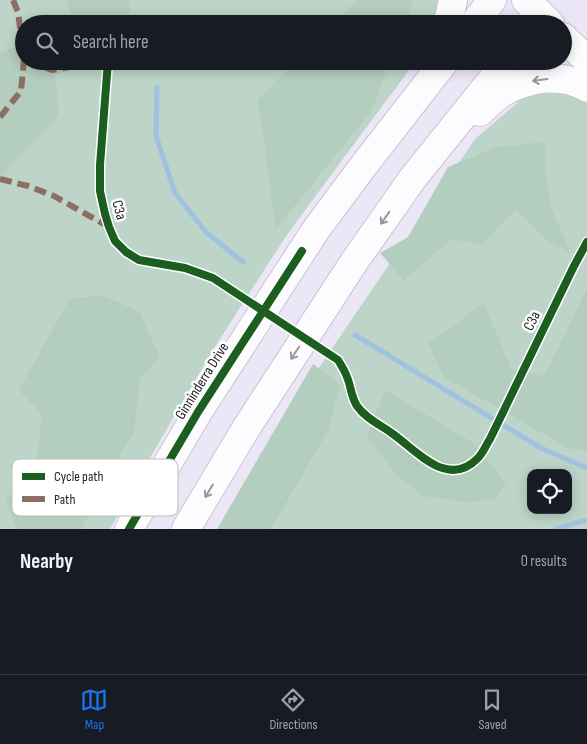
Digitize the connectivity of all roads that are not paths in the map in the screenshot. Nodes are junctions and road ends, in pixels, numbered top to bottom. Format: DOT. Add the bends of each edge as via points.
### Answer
graph roads {
  1 [pos="453,0"];
  2 [pos="492,0"];
  3 [pos="450,15"];
  4 [pos="481,15"];
  5 [pos="572,46"];
  6 [pos="587,60"];
  7 [pos="423,70"];
  8 [pos="438,70"];
  9 [pos="500,70"];
  10 [pos="587,88"];
  11 [pos="389,133"];
  12 [pos="413,178"];
  13 [pos="170,459"];
  14 [pos="137,516"];
  15 [pos="129,529"];
  16 [pos="186,529"];
  1 -- 3 [label="main road"];
  2 -- 4 [label="main road"];
  5 -- 6 [label="main road"];
  7 -- 11 [label="main road"];
  8 -- 11 [label="main road, Ginninderra Drive"];
  9 -- 12 [label="main road"];
  10 -- 12 [label="main road, one-way" via="557,78 536,80 506,90"];
  11 -- 13 [label="main road, Ginninderra Drive" via="311,238"];
  12 -- 16 [label="main road, one-way" via="250,421"];
  14 -- 15 [label="main road, Ginninderra Drive"];
}
